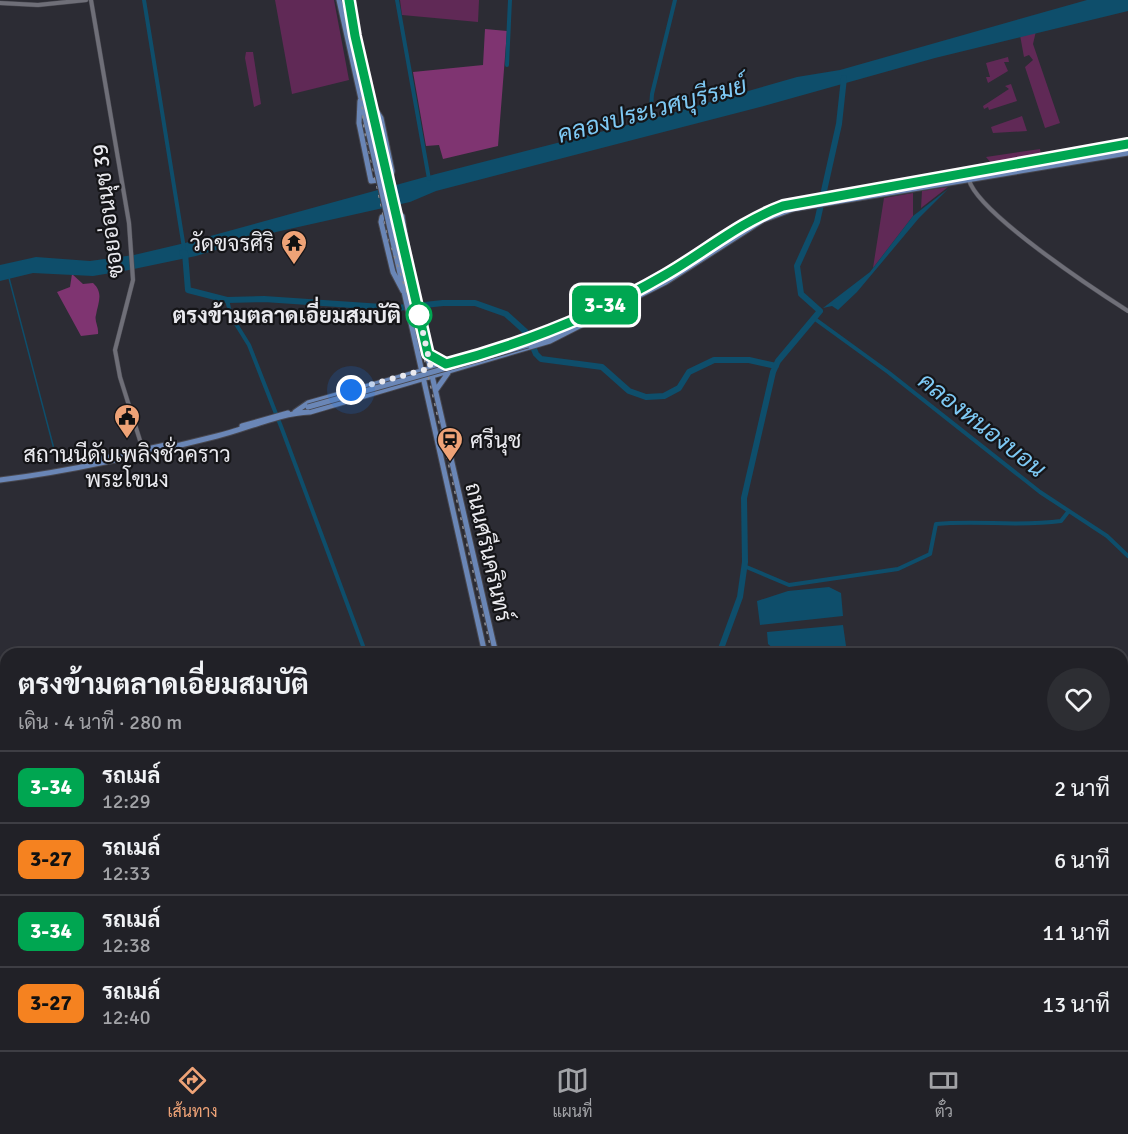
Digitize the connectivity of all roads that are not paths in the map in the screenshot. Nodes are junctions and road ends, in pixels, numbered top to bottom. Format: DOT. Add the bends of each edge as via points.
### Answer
graph roads {
  1 [pos="86,0"];
  2 [pos="92,0"];
  3 [pos="339,0"];
  4 [pos="349,0"];
  5 [pos="0,3"];
  6 [pos="369,99"];
  7 [pos="360,101"];
  8 [pos="1128,144"];
  9 [pos="1128,153"];
  10 [pos="967,173"];
  11 [pos="969,180"];
  12 [pos="806,203"];
  13 [pos="413,291"];
  14 [pos="404,293"];
  15 [pos="1128,311"];
  16 [pos="559,332"];
  17 [pos="428,354"];
  18 [pos="418,356"];
  19 [pos="459,361"];
  20 [pos="446,364"];
  21 [pos="431,368"];
  22 [pos="461,368"];
  23 [pos="422,370"];
  24 [pos="449,372"];
  25 [pos="409,374"];
  26 [pos="433,376"];
  27 [pos="396,377"];
  28 [pos="423,379"];
  29 [pos="411,382"];
  30 [pos="399,385"];
  31 [pos="436,390"];
  32 [pos="426,394"];
  33 [pos="294,412"];
  34 [pos="144,451"];
  35 [pos="0,478"];
  36 [pos="484,648"];
  37 [pos="495,648"];
  1 -- 5 [label="street" via="38,5"];
  2 -- 34 [label="street, ซอยอ่อนนุช 39" via="118,153 133,280 115,350"];
  3 -- 7 [label="main road, ถนนศรีนครินทร์"];
  4 -- 6 [label="main road, ถนนศรีนครินทร์"];
  6 -- 7 [label="main road" via="381,118 392,171 390,178 371,181 359,123"];
  6 -- 13 [label="main road, ถนนศรีนครินทร์, bridge"];
  7 -- 14 [label="main road, ถนนศรีนครินทร์, bridge"];
  8 -- 10 [label="main road"];
  9 -- 11 [label="main road"];
  10 -- 11 [label="main road"];
  10 -- 12 [label="main road"];
  11 -- 12 [label="main road" via="835,202"];
  11 -- 15 [label="street" via="974,193 1018,232"];
  12 -- 16 [label="main road" via="763,220 666,282"];
  13 -- 14 [label="main road" via="414,276 402,216 398,213 382,217 381,222 393,272"];
  13 -- 17 [label="main road, ถนนศรีนครินทร์"];
  14 -- 18 [label="main road, ถนนศรีนครินทร์"];
  16 -- 19 [label="main road"];
  16 -- 22 [label="main road, bridge" via="546,342"];
  16 -- 33 [label="main road, bridge"];
  17 -- 20 [label="main road"];
  17 -- 21 [label="main road, ถนนศรีนครินทร์"];
  18 -- 23 [label="main road, ถนนศรีนครินทร์"];
  18 -- 25 [label="main road" via="417,368"];
  19 -- 20 [label="main road"];
  19 -- 22 [label="main road" via="456,366"];
  20 -- 21 [label="main road"];
  21 -- 23 [label="main road"];
  21 -- 26 [label="main road, ถนนศรีนครินทร์"];
  22 -- 24 [label="main road"];
  23 -- 25 [label="main road"];
  23 -- 28 [label="main road, ถนนศรีนครินทร์"];
  24 -- 26 [label="main road"];
  24 -- 31 [label="main road"];
  25 -- 27 [label="main road"];
  26 -- 28 [label="main road"];
  26 -- 31 [label="main road, ถนนศรีนครินทร์"];
  27 -- 30 [label="main road" via="401,381"];
  27 -- 33 [label="main road" via="308,403"];
  28 -- 29 [label="main road"];
  28 -- 32 [label="main road, ถนนศรีนครินทร์"];
  29 -- 30 [label="main road"];
  29 -- 32 [label="main road"];
  30 -- 33 [label="main road" via="310,412"];
  31 -- 37 [label="main road, ถนนศรีนครินทร์"];
  32 -- 36 [label="main road, ถนนศรีนครินทร์"];
  33 -- 34 [label="main road"];
  34 -- 35 [label="main road"];
}
